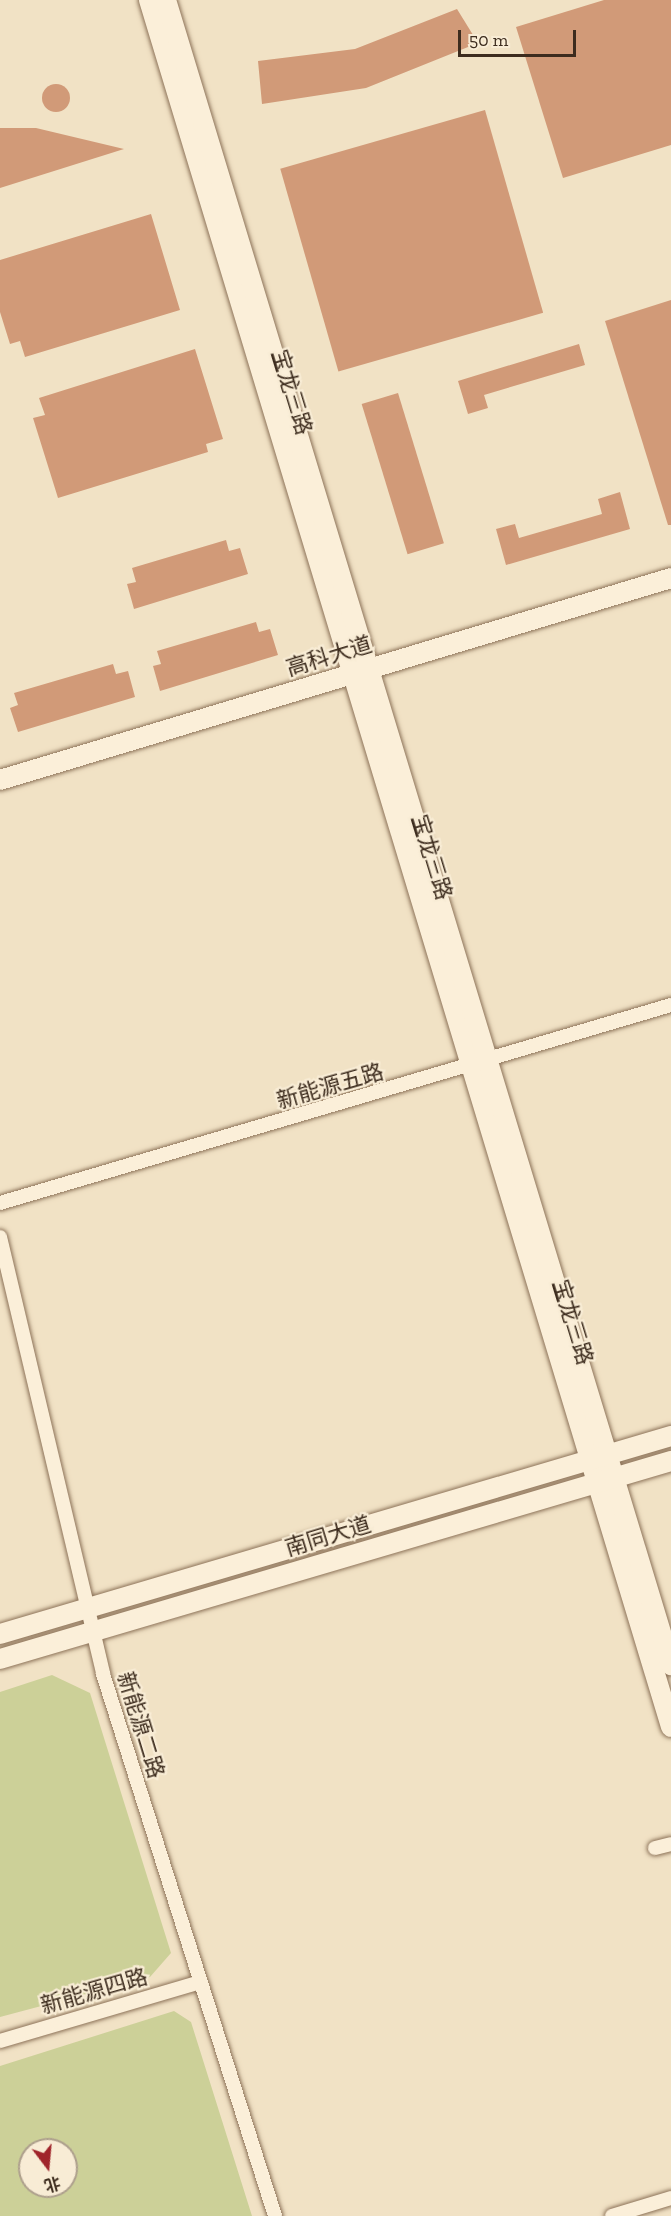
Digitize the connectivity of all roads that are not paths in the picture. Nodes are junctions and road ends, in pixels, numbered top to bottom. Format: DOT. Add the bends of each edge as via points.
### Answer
graph roads {
  1 [pos="149,0"];
  2 [pos="166,0"];
  3 [pos="671,578"];
  4 [pos="361,672"];
  5 [pos="0,780"];
  6 [pos="671,1005"];
  7 [pos="479,1064"];
  8 [pos="0,1203"];
  9 [pos="0,1237"];
  10 [pos="671,1436"];
  11 [pos="598,1455"];
  12 [pos="671,1461"];
  13 [pos="605,1478"];
  14 [pos="86,1607"];
  15 [pos="92,1632"];
  16 [pos="0,1634"];
  17 [pos="0,1659"];
  18 [pos="671,1665"];
  19 [pos="671,1727"];
  20 [pos="671,1844"];
  21 [pos="655,1848"];
  22 [pos="201,1982"];
  23 [pos="0,2041"];
  24 [pos="671,2198"];
  25 [pos="275,2216"];
  26 [pos="612,2216"];
  1 -- 4 [label="street, 宝龙三路"];
  2 -- 4 [label="street, 宝龙三路"];
  3 -- 4 [label="street, 高科大道"];
  4 -- 5 [label="street, 高科大道"];
  4 -- 7 [label="street, 宝龙三路"];
  6 -- 7 [label="street, 新能源五路"];
  7 -- 8 [label="street, 新能源五路"];
  7 -- 11 [label="street, 宝龙三路"];
  9 -- 14 [label="street, 新能源二路"];
  10 -- 11 [label="street, 南同大道"];
  11 -- 13 [label="street, 宝龙三路"];
  11 -- 14 [label="street, 南同大道"];
  12 -- 13 [label="street, 南同大道"];
  13 -- 15 [label="street, 南同大道"];
  13 -- 18 [label="street, 宝龙三路"];
  13 -- 19 [label="street, 宝龙三路"];
  14 -- 15 [label="street, 新能源二路"];
  14 -- 16 [label="street, 南同大道"];
  15 -- 17 [label="street, 南同大道"];
  15 -- 22 [label="street, 新能源二路"];
  20 -- 21 [label="street"];
  22 -- 23 [label="street, 新能源四路"];
  22 -- 25 [label="street, 新能源二路"];
  24 -- 26 [label="street"];
}
